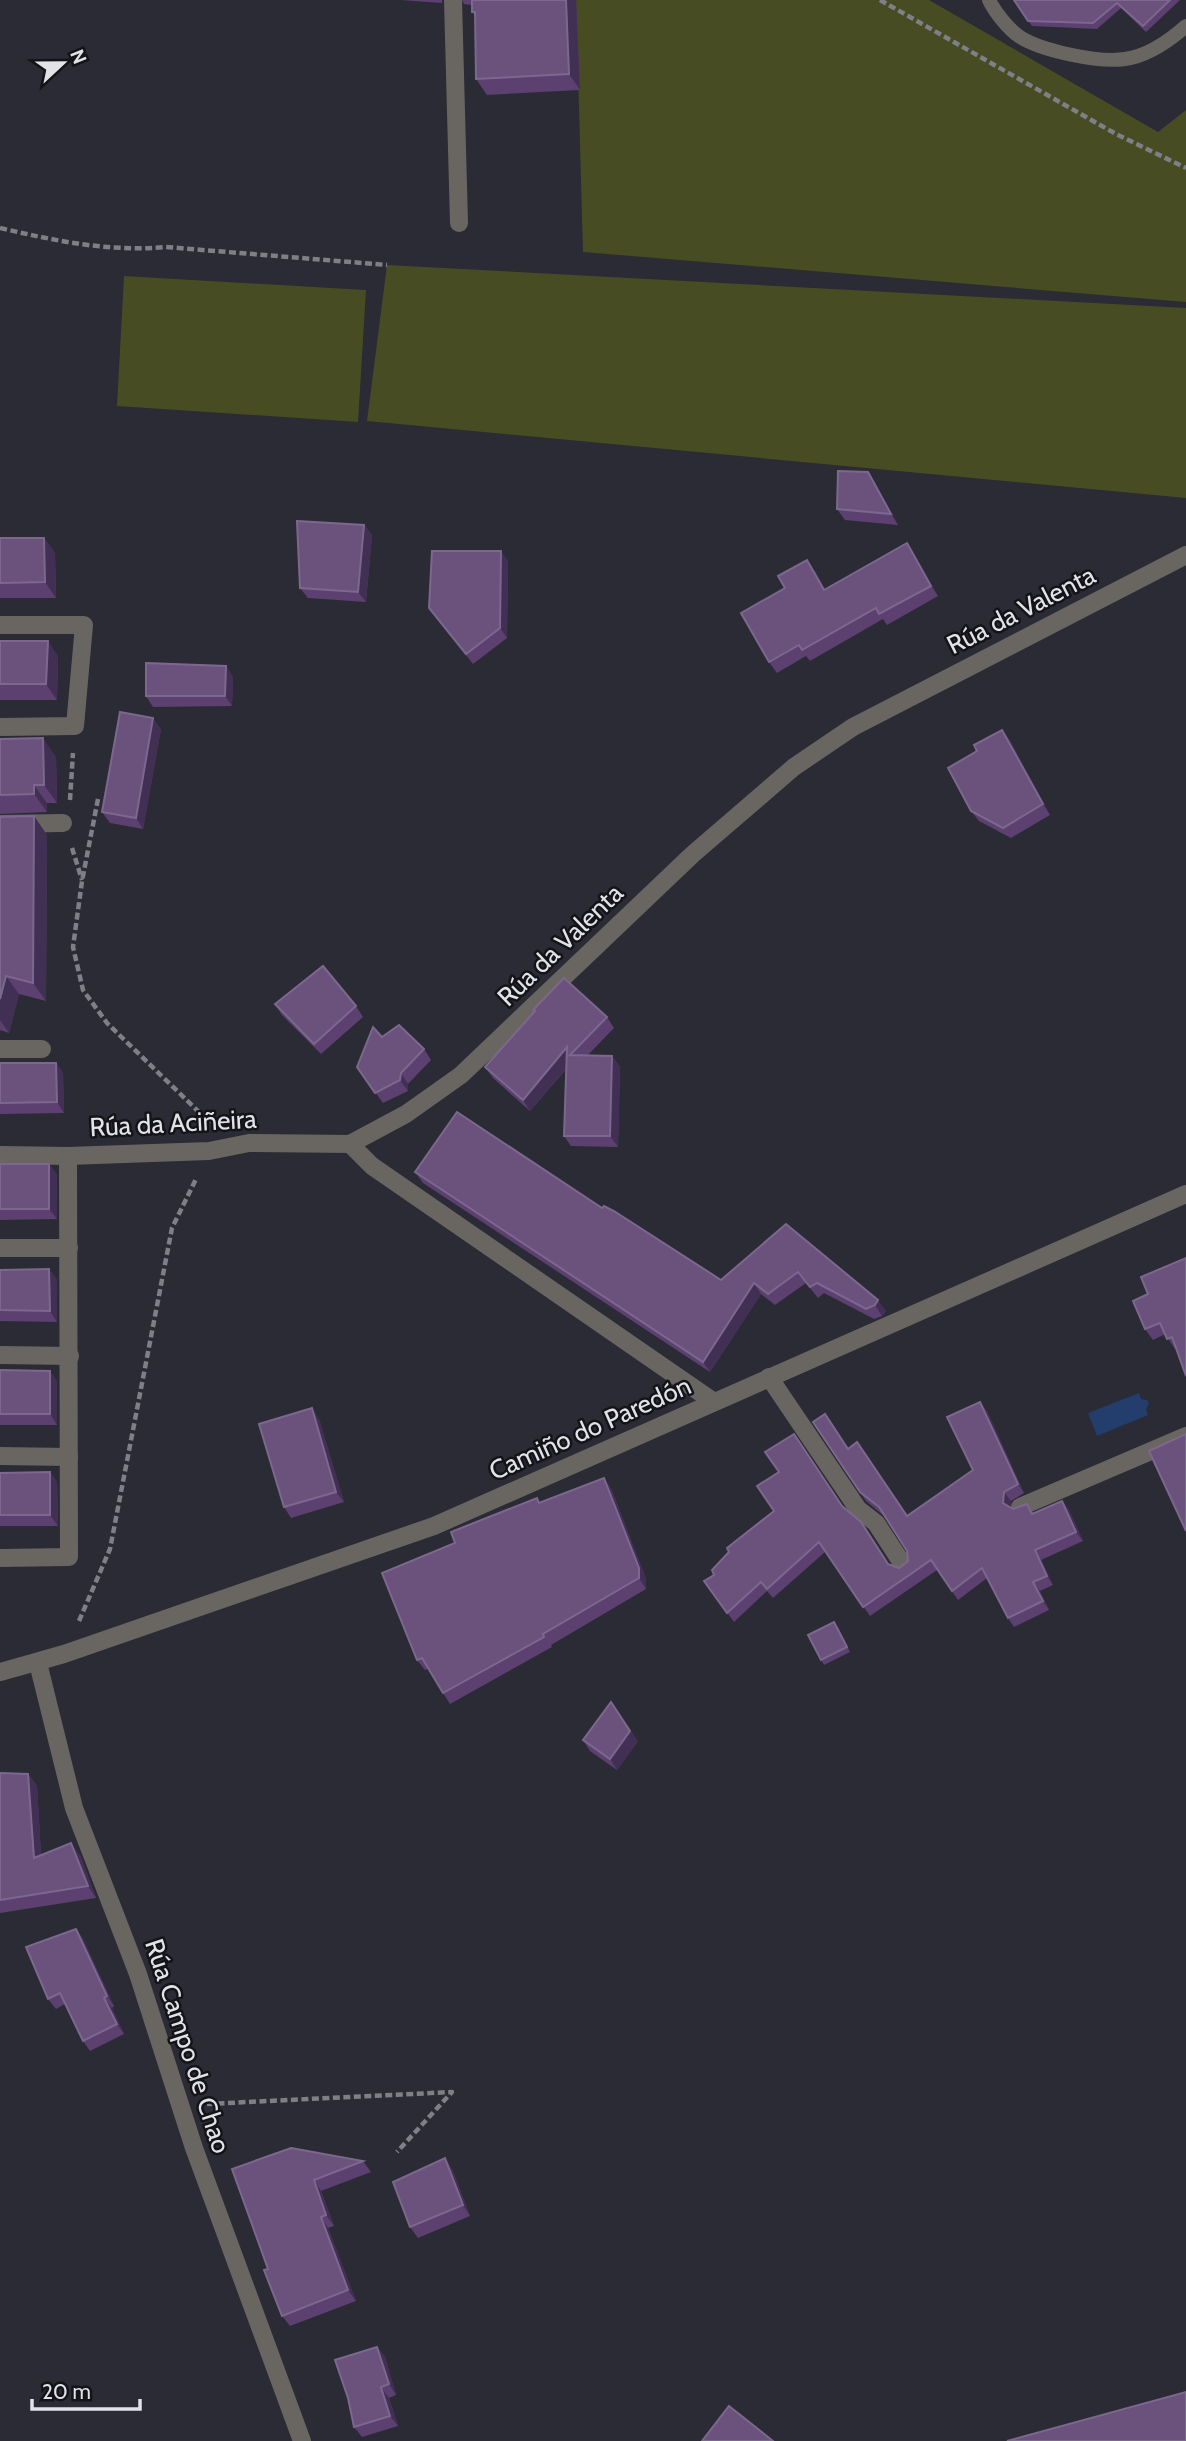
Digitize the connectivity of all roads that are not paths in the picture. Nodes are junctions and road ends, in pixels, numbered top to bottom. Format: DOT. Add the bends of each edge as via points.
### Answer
graph roads {
  1 [pos="453,0"];
  2 [pos="989,0"];
  3 [pos="1186,26"];
  4 [pos="459,223"];
  5 [pos="1186,555"];
  6 [pos="0,625"];
  7 [pos="0,727"];
  8 [pos="63,823"];
  9 [pos="0,824"];
  10 [pos="0,1049"];
  11 [pos="42,1049"];
  12 [pos="350,1144"];
  13 [pos="0,1155"];
  14 [pos="68,1156"];
  15 [pos="1186,1194"];
  16 [pos="0,1248"];
  17 [pos="69,1248"];
  18 [pos="0,1355"];
  19 [pos="70,1356"];
  20 [pos="769,1377"];
  21 [pos="714,1402"];
  22 [pos="1186,1436"];
  23 [pos="0,1456"];
  24 [pos="69,1457"];
  25 [pos="1020,1507"];
  26 [pos="0,1559"];
  27 [pos="904,1566"];
  28 [pos="38,1662"];
  29 [pos="0,1672"];
  30 [pos="302,2441"];
  1 -- 4 [label="street"];
  2 -- 3 [label="lane" via="1020,37 1101,61 1128,59 1164,44"];
  5 -- 12 [label="street, Rúa da Valenta" via="853,727 794,767 693,854 461,1075 407,1114"];
  6 -- 7 [label="street" via="84,625 75,726"];
  8 -- 9 [label="street"];
  10 -- 11 [label="street"];
  12 -- 14 [label="street, Rúa da Aciñeira" via="249,1143 209,1151"];
  12 -- 21 [label="street" via="372,1166"];
  13 -- 14 [label="street, Rúa da Aciñeira"];
  14 -- 17 [label="street"];
  15 -- 20 [label="street, Camiño do Paredón"];
  16 -- 17 [label="street"];
  17 -- 19 [label="street"];
  18 -- 19 [label="street"];
  19 -- 24 [label="street"];
  20 -- 21 [label="street, Camiño do Paredón"];
  20 -- 27 [label="street" via="858,1509 876,1523"];
  21 -- 28 [label="street, Camiño do Paredón" via="434,1525"];
  22 -- 25 [label="street"];
  23 -- 24 [label="street"];
  24 -- 26 [label="street" via="69,1558"];
  28 -- 29 [label="street, Camiño do Paredón"];
  28 -- 30 [label="street, Rúa Campo de Chao" via="74,1808 138,1974 194,2148"];
}
